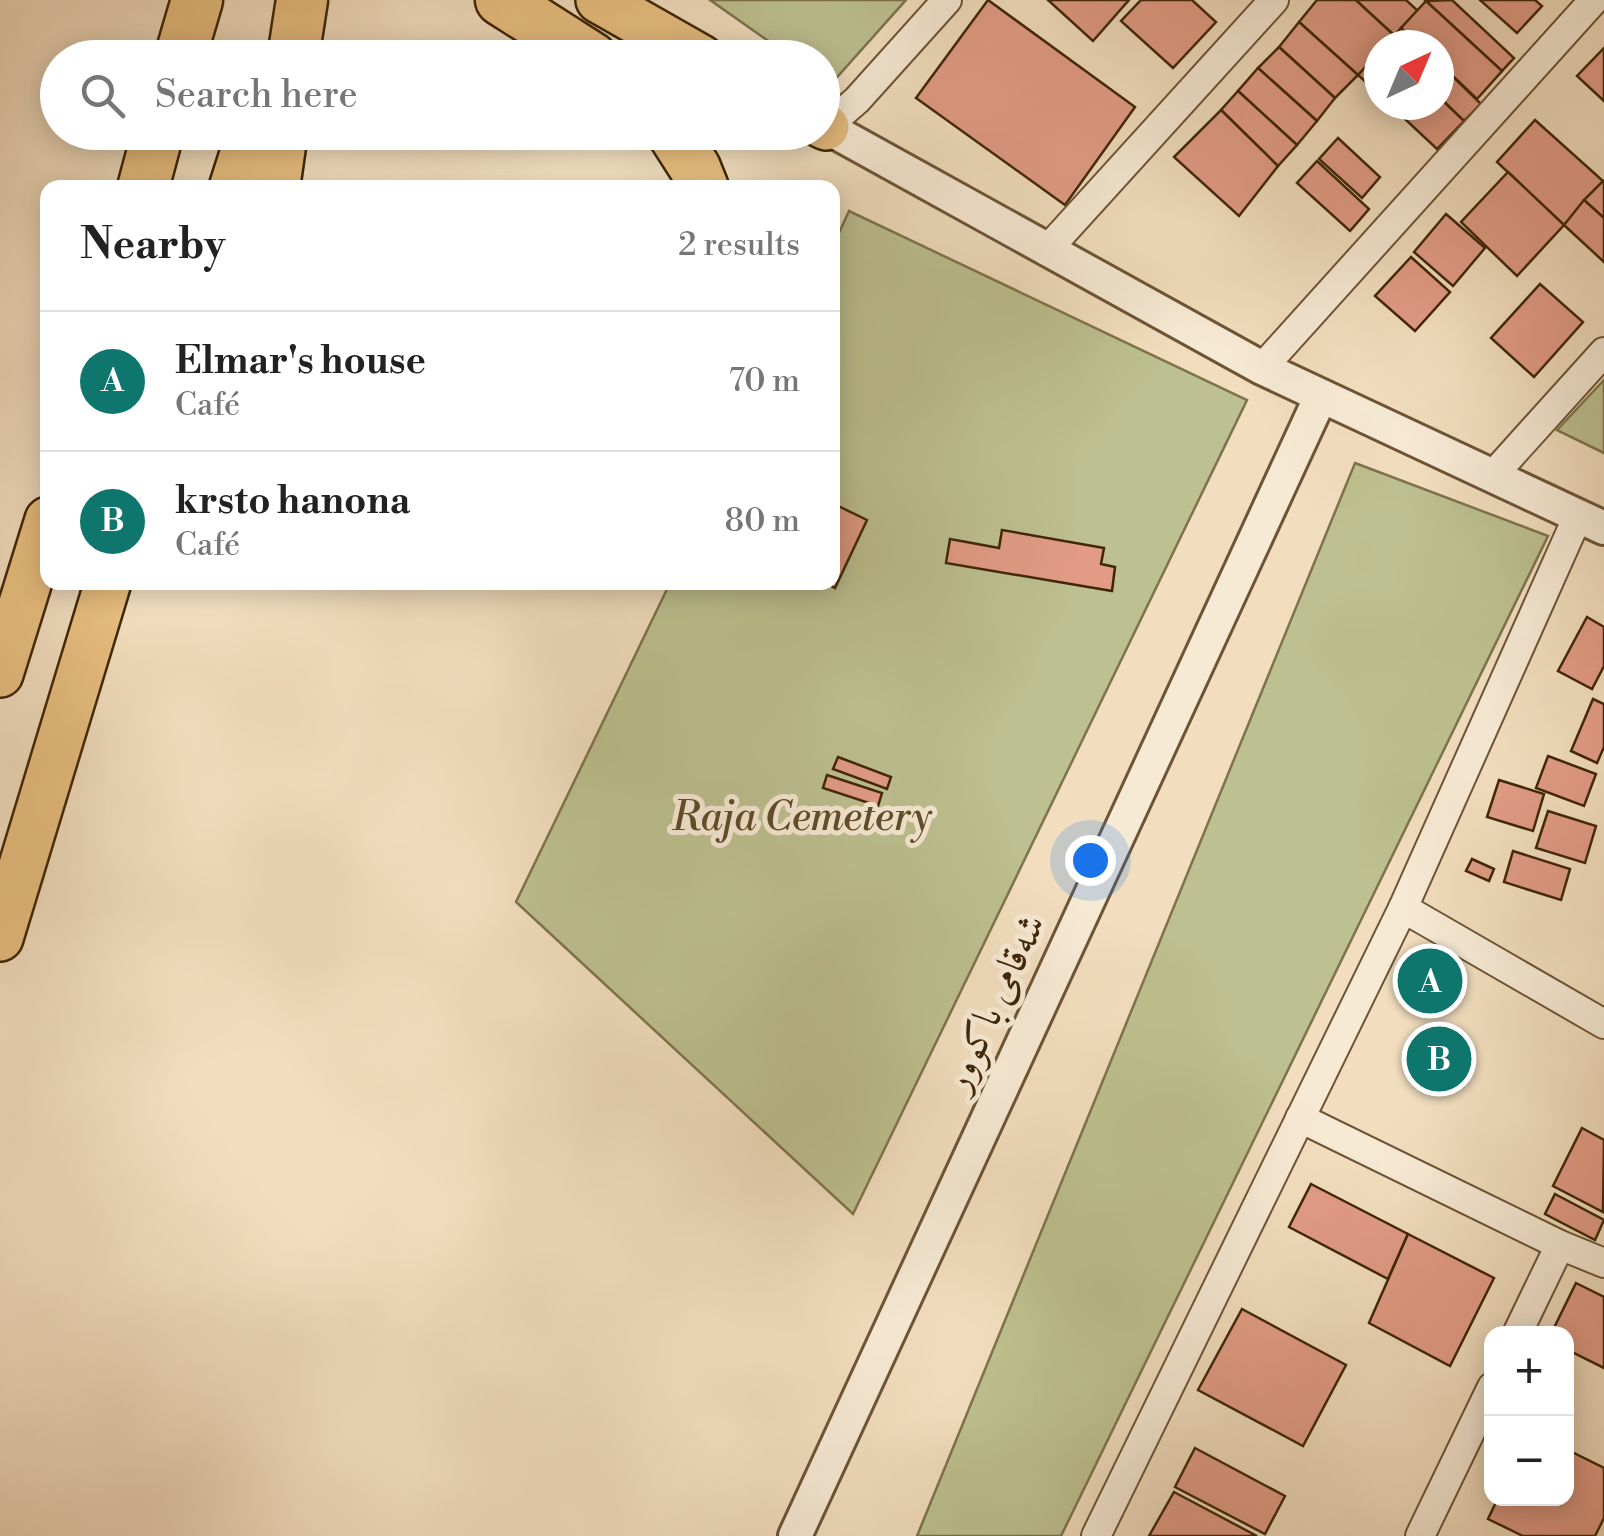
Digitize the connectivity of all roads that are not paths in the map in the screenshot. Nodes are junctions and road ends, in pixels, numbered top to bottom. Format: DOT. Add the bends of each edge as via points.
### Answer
graph roads {
  1 [pos="200,0"];
  2 [pos="292,0"];
  3 [pos="302,0"];
  4 [pos="501,0"];
  5 [pos="599,0"];
  6 [pos="946,0"];
  7 [pos="1274,0"];
  8 [pos="1594,0"];
  9 [pos="188,40"];
  10 [pos="280,40"];
  11 [pos="296,40"];
  12 [pos="564,40"];
  13 [pos="669,40"];
  14 [pos="840,113"];
  15 [pos="840,135"];
  16 [pos="155,150"];
  17 [pos="244,150"];
  18 [pos="279,150"];
  19 [pos="682,150"];
  20 [pos="145,180"];
  21 [pos="235,180"];
  22 [pos="275,180"];
  23 [pos="699,180"];
  24 [pos="1046,250"];
  25 [pos="1604,352"];
  26 [pos="1262,368"];
  27 [pos="1321,396"];
  28 [pos="1494,474"];
  29 [pos="1591,522"];
  30 [pos="40,546"];
  31 [pos="106,590"];
  32 [pos="0,674"];
  33 [pos="1403,908"];
  34 [pos="0,938"];
  35 [pos="1604,1024"];
  36 [pos="1300,1118"];
  37 [pos="1560,1245"];
  38 [pos="1604,1263"];
  39 [pos="1521,1326"];
  40 [pos="1484,1403"];
  41 [pos="796,1536"];
  42 [pos="1096,1536"];
  43 [pos="1420,1536"];
  1 -- 9 [label="highway"];
  2 -- 10 [label="highway"];
  3 -- 11 [label="highway"];
  4 -- 12 [label="highway"];
  5 -- 13 [label="highway"];
  6 -- 14 [label="street"];
  7 -- 24 [label="street"];
  8 -- 26 [label="street"];
  15 -- 24 [label="street"];
  16 -- 20 [label="highway"];
  17 -- 21 [label="highway"];
  18 -- 22 [label="highway"];
  19 -- 23 [label="highway"];
  24 -- 26 [label="street"];
  25 -- 28 [label="street"];
  26 -- 27 [label="street"];
  27 -- 28 [label="street"];
  27 -- 41 [label="street, شەقامی باکوور"];
  28 -- 29 [label="street"];
  29 -- 33 [label="street"];
  30 -- 32 [label="highway"];
  31 -- 34 [label="highway"];
  33 -- 35 [label="street"];
  33 -- 36 [label="street"];
  36 -- 37 [label="street"];
  36 -- 42 [label="street"];
  37 -- 38 [label="street"];
  37 -- 39 [label="street"];
  40 -- 43 [label="street"];
}
